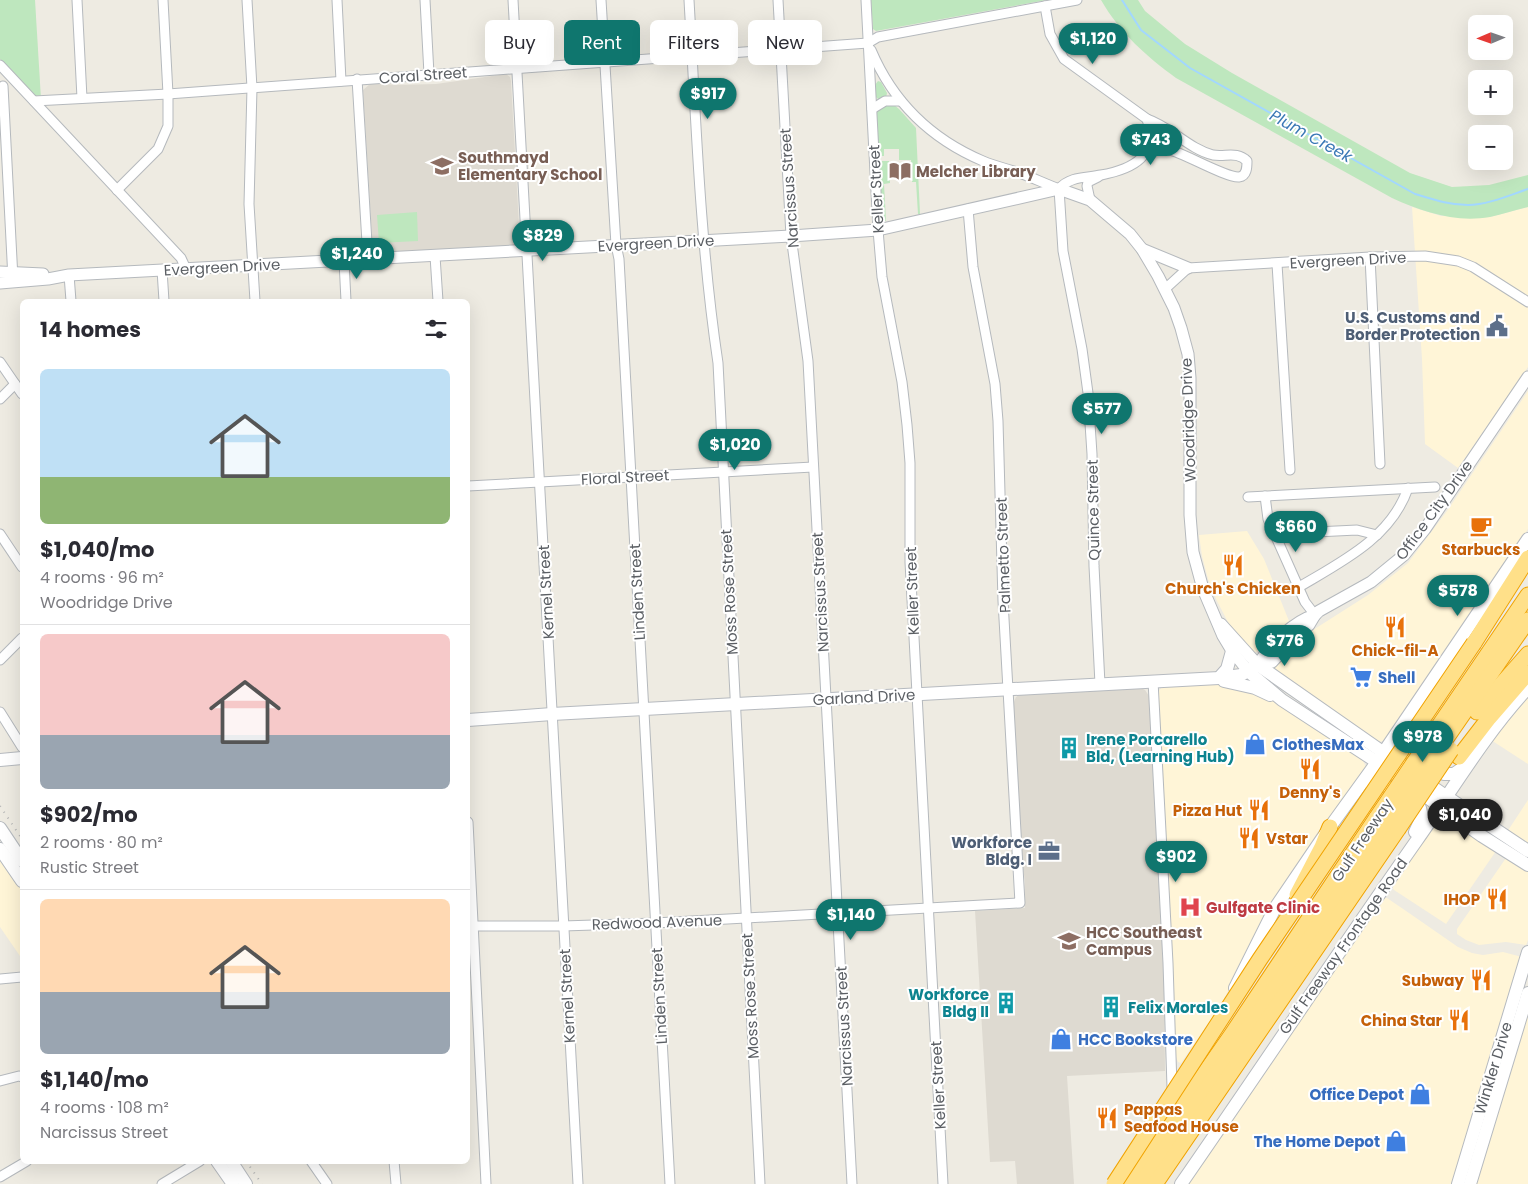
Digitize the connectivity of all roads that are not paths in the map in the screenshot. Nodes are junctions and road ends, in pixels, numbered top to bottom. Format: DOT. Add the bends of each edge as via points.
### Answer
graph roads {
  1 [pos="77,0"];
  2 [pos="163,0"];
  3 [pos="247,0"];
  4 [pos="337,0"];
  5 [pos="425,0"];
  6 [pos="513,0"];
  7 [pos="601,0"];
  8 [pos="689,0"];
  9 [pos="778,0"];
  10 [pos="866,0"];
  11 [pos="1077,0"];
  12 [pos="1045,6"];
  13 [pos="602,20"];
  14 [pos="690,20"];
  15 [pos="779,20"];
  16 [pos="868,43"];
  17 [pos="822,46"];
  18 [pos="0,65"];
  19 [pos="564,65"];
  20 [pos="604,65"];
  21 [pos="693,65"];
  22 [pos="782,65"];
  23 [pos="517,68"];
  24 [pos="429,74"];
  25 [pos="357,79"];
  26 [pos="341,81"];
  27 [pos="16,83"];
  28 [pos="1,86"];
  29 [pos="252,88"];
  30 [pos="168,94"];
  31 [pos="82,98"];
  32 [pos="34,101"];
  33 [pos="901,101"];
  34 [pos="872,109"];
  35 [pos="1147,119"];
  36 [pos="1150,144"];
  37 [pos="1100,175"];
  38 [pos="117,190"];
  39 [pos="1059,190"];
  40 [pos="1090,200"];
  41 [pos="968,209"];
  42 [pos="878,230"];
  43 [pos="791,236"];
  44 [pos="703,241"];
  45 [pos="616,245"];
  46 [pos="1142,249"];
  47 [pos="527,250"];
  48 [pos="435,256"];
  49 [pos="1370,257"];
  50 [pos="368,259"];
  51 [pos="344,261"];
  52 [pos="1277,264"];
  53 [pos="253,266"];
  54 [pos="1188,268"];
  55 [pos="186,269"];
  56 [pos="162,270"];
  57 [pos="0,272"];
  58 [pos="69,275"];
  59 [pos="12,277"];
  60 [pos="0,282"];
  61 [pos="1165,288"];
  62 [pos="71,299"];
  63 [pos="164,299"];
  64 [pos="255,299"];
  65 [pos="346,299"];
  66 [pos="438,299"];
  67 [pos="1528,302"];
  68 [pos="0,362"];
  69 [pos="1528,377"];
  70 [pos="16,384"];
  71 [pos="20,391"];
  72 [pos="0,399"];
  73 [pos="1380,464"];
  74 [pos="813,467"];
  75 [pos="1290,470"];
  76 [pos="723,472"];
  77 [pos="631,477"];
  78 [pos="540,482"];
  79 [pos="470,486"];
  80 [pos="1435,487"];
  81 [pos="1408,488"];
  82 [pos="1265,496"];
  83 [pos="1248,497"];
  84 [pos="0,534"];
  85 [pos="1274,534"];
  86 [pos="1377,535"];
  87 [pos="1528,540"];
  88 [pos="1528,558"];
  89 [pos="20,564"];
  90 [pos="1299,587"];
  91 [pos="1528,595"];
  92 [pos="1315,615"];
  93 [pos="1528,620"];
  94 [pos="1218,621"];
  95 [pos="1528,636"];
  96 [pos="20,640"];
  97 [pos="1232,652"];
  98 [pos="1528,654"];
  99 [pos="0,660"];
  100 [pos="1254,669"];
  101 [pos="1528,673"];
  102 [pos="1216,678"];
  103 [pos="1153,681"];
  104 [pos="1100,684"];
  105 [pos="1528,688"];
  106 [pos="1008,690"];
  107 [pos="917,694"];
  108 [pos="1424,694"];
  109 [pos="826,699"];
  110 [pos="1282,700"];
  111 [pos="734,705"];
  112 [pos="644,709"];
  113 [pos="0,712"];
  114 [pos="1477,712"];
  115 [pos="552,714"];
  116 [pos="470,720"];
  117 [pos="20,744"];
  118 [pos="1451,749"];
  119 [pos="1380,757"];
  120 [pos="20,758"];
  121 [pos="0,760"];
  122 [pos="1348,802"];
  123 [pos="1443,802"];
  124 [pos="1388,823"];
  125 [pos="1330,826"];
  126 [pos="1,832"];
  127 [pos="0,849"];
  128 [pos="1528,851"];
  129 [pos="20,858"];
  130 [pos="1528,865"];
  131 [pos="20,878"];
  132 [pos="1386,884"];
  133 [pos="470,891"];
  134 [pos="1020,903"];
  135 [pos="929,908"];
  136 [pos="838,913"];
  137 [pos="746,918"];
  138 [pos="655,923"];
  139 [pos="471,926"];
  140 [pos="563,926"];
  141 [pos="1528,952"];
  142 [pos="20,977"];
  143 [pos="0,979"];
  144 [pos="1524,981"];
  145 [pos="1528,993"];
  146 [pos="1514,998"];
  147 [pos="1232,1034"];
  148 [pos="1516,1034"];
  149 [pos="20,1077"];
  150 [pos="0,1081"];
  151 [pos="1494,1085"];
  152 [pos="1172,1087"];
  153 [pos="22,1164"];
  154 [pos="195,1164"];
  155 [pos="219,1164"];
  156 [pos="232,1164"];
  157 [pos="313,1164"];
  158 [pos="394,1164"];
  159 [pos="0,1177"];
  160 [pos="1465,1179"];
  161 [pos="162,1184"];
  162 [pos="233,1184"];
  163 [pos="246,1184"];
  164 [pos="328,1184"];
  165 [pos="396,1184"];
  166 [pos="486,1184"];
  167 [pos="578,1184"];
  168 [pos="670,1184"];
  169 [pos="760,1184"];
  170 [pos="852,1184"];
  171 [pos="944,1184"];
  172 [pos="1106,1184"];
  173 [pos="1114,1184"];
  174 [pos="1126,1184"];
  175 [pos="1142,1184"];
  176 [pos="1155,1184"];
  177 [pos="1181,1184"];
  1 -- 31 [label="street"];
  2 -- 30 [label="street"];
  3 -- 29 [label="street"];
  4 -- 26 [label="street"];
  5 -- 24 [label="street"];
  6 -- 23 [label="street, Kernel Street"];
  7 -- 13 [label="street, Linden Street"];
  8 -- 14 [label="street, Moss Rose Street"];
  9 -- 15 [label="street, Narcissus Street"];
  10 -- 16 [label="street, Keller Street"];
  11 -- 12 [label="street, Coral Street"];
  12 -- 16 [label="street, Coral Street" via="878,37"];
  12 -- 35 [label="street" via="1050,34 1064,59"];
  16 -- 17 [label="street, Coral Street"];
  16 -- 33 [label="street, Woodridge Drive" via="879,69"];
  16 -- 34 [label="street, Keller Street"];
  18 -- 27 [label="street"];
  19 -- 23 [label="street, Coral Street"];
  20 -- 45 [label="street, Linden Street"];
  21 -- 44 [label="street, Moss Rose Street"];
  22 -- 43 [label="street, Narcissus Street"];
  23 -- 24 [label="street, Coral Street"];
  23 -- 47 [label="street, Kernel Street"];
  24 -- 25 [label="street, Coral Street"];
  25 -- 26 [label="street, Coral Street"];
  25 -- 50 [label="street"];
  26 -- 29 [label="street, Coral Street"];
  27 -- 28 [label="street"];
  27 -- 32 [label="street"];
  28 -- 59 [label="street"];
  29 -- 30 [label="street, Coral Street"];
  29 -- 53 [label="street" via="249,204"];
  30 -- 31 [label="street, Coral Street"];
  30 -- 38 [label="street" via="168,126 162,142"];
  31 -- 32 [label="street, Coral Street"];
  32 -- 38 [label="street"];
  33 -- 34 [label="street" via="885,101"];
  33 -- 39 [label="street, Woodridge Drive" via="914,117 960,150"];
  34 -- 42 [label="street, Keller Street"];
  35 -- 36 [label="street"];
  35 -- 36 [label="street" via="1214,155 1242,156 1247,161 1247,169 1239,177 1228,175"];
  36 -- 37 [label="street" via="1144,156 1131,167"];
  37 -- 39 [label="street" via="1083,176 1064,184"];
  37 -- 40 [label="street" via="1088,182"];
  38 -- 55 [label="street" via="181,258"];
  39 -- 40 [label="street, Woodridge Drive"];
  39 -- 41 [label="street, Evergreen Drive"];
  39 -- 104 [label="street, Quince Street" via="1063,251 1088,393"];
  40 -- 46 [label="street, Woodridge Drive" via="1130,234"];
  41 -- 42 [label="street, Evergreen Drive"];
  41 -- 106 [label="street, Palmetto Street" via="973,267 995,384 1001,457"];
  42 -- 43 [label="street, Evergreen Drive"];
  42 -- 107 [label="street, Keller Street" via="882,277 907,425"];
  43 -- 44 [label="street, Evergreen Drive"];
  43 -- 74 [label="street, Narcissus Street" via="808,361"];
  44 -- 45 [label="street, Evergreen Drive"];
  44 -- 76 [label="street, Moss Rose Street" via="718,363"];
  45 -- 47 [label="street, Evergreen Drive"];
  45 -- 77 [label="street, Linden Street"];
  46 -- 54 [label="street"];
  46 -- 61 [label="street, Woodridge Drive"];
  47 -- 48 [label="street, Evergreen Drive"];
  47 -- 78 [label="street, Kernel Street"];
  48 -- 50 [label="street, Evergreen Drive"];
  48 -- 66 [label="street"];
  49 -- 52 [label="street, Evergreen Drive"];
  49 -- 67 [label="street, Evergreen Drive" via="1425,256 1458,261"];
  49 -- 73 [label="street"];
  50 -- 51 [label="street, Evergreen Drive"];
  51 -- 53 [label="street, Evergreen Drive"];
  51 -- 65 [label="street"];
  52 -- 54 [label="street, Evergreen Drive"];
  52 -- 75 [label="street"];
  53 -- 55 [label="street, Evergreen Drive"];
  53 -- 64 [label="street"];
  54 -- 61 [label="street"];
  55 -- 56 [label="street, Evergreen Drive"];
  56 -- 58 [label="street, Evergreen Drive"];
  56 -- 63 [label="street"];
  57 -- 59 [label="street, Evergreen Drive"];
  58 -- 59 [label="street, Evergreen Drive" via="48,279"];
  58 -- 62 [label="street"];
  59 -- 60 [label="street, Evergreen Drive"];
  61 -- 94 [label="street, Woodridge Drive" via="1188,354 1190,516 1194,552 1203,589"];
  68 -- 70 [label="street"];
  69 -- 92 [label="street, Office City Drive" via="1404,555 1371,582"];
  70 -- 71 [label="street"];
  70 -- 72 [label="street"];
  74 -- 76 [label="street, Floral Street"];
  74 -- 109 [label="street, Narcissus Street"];
  76 -- 77 [label="street, Floral Street"];
  76 -- 111 [label="street, Moss Rose Street"];
  77 -- 78 [label="street, Floral Street"];
  77 -- 112 [label="street, Linden Street"];
  78 -- 79 [label="street, Floral Street"];
  78 -- 115 [label="street, Kernel Street"];
  80 -- 81 [label="street"];
  81 -- 82 [label="street"];
  81 -- 86 [label="street" via="1404,502"];
  82 -- 83 [label="street"];
  82 -- 85 [label="street"];
  84 -- 89 [label="street"];
  85 -- 86 [label="street" via="1357,530"];
  85 -- 90 [label="street"];
  86 -- 90 [label="street" via="1363,548"];
  87 -- 108 [label="main road"];
  88 -- 173 [label="highway, bridge"];
  90 -- 92 [label="street"];
  91 -- 118 [label="highway, Gulf Freeway"];
  92 -- 100 [label="street, Office City Drive" via="1272,662"];
  93 -- 118 [label="highway, Gulf Freeway"];
  94 -- 97 [label="street, Woodridge Drive"];
  94 -- 100 [label="street, Woodridge Drive" via="1228,630"];
  95 -- 114 [label="highway, Gulf Freeway"];
  96 -- 99 [label="street"];
  97 -- 100 [label="street, Woodridge Drive"];
  97 -- 102 [label="main road" via="1227,668"];
  98 -- 114 [label="highway"];
  100 -- 102 [label="main road, Garland Drive" via="1241,675"];
  100 -- 110 [label="main road, Woodridge Drive"];
  100 -- 119 [label="main road, Woodridge Drive" via="1300,696"];
  101 -- 118 [label="highway" via="1488,718"];
  102 -- 103 [label="main road, Garland Drive"];
  102 -- 110 [label="main road" via="1255,688"];
  103 -- 104 [label="main road, Garland Drive"];
  103 -- 152 [label="street"];
  104 -- 106 [label="main road, Garland Drive"];
  105 -- 118 [label="main road, Gulf Freeway Frontage Road" via="1485,738"];
  106 -- 107 [label="main road, Garland Drive"];
  106 -- 134 [label="street, Palmetto Street"];
  107 -- 109 [label="main road, Garland Drive"];
  107 -- 135 [label="street, Keller Street"];
  108 -- 118 [label="main road" via="1405,738 1407,751 1444,774 1454,774"];
  108 -- 119 [label="main road"];
  109 -- 111 [label="main road, Garland Drive"];
  109 -- 136 [label="street, Narcissus Street"];
  110 -- 119 [label="main road, Woodridge Drive"];
  111 -- 112 [label="main road, Garland Drive"];
  111 -- 137 [label="street, Moss Rose Street"];
  112 -- 115 [label="main road, Garland Drive"];
  112 -- 138 [label="street, Linden Street"];
  113 -- 117 [label="street"];
  114 -- 118 [label="highway, Gulf Freeway"];
  115 -- 116 [label="main road, Garland Drive"];
  115 -- 140 [label="street, Kernel Street"];
  118 -- 123 [label="main road, Gulf Freeway Frontage Road"];
  118 -- 124 [label="highway, Gulf Freeway, bridge"];
  118 -- 124 [label="highway, Gulf Freeway, bridge" via="1422,792"];
  119 -- 122 [label="main road"];
  119 -- 123 [label="main road, Woodridge Drive"];
  120 -- 121 [label="main road"];
  122 -- 125 [label="main road"];
  122 -- 132 [label="main road" via="1368,785 1379,783 1420,808 1422,817 1419,825 1387,877"];
  123 -- 128 [label="main road, Woodridge Drive"];
  123 -- 130 [label="main road, Woodridge Drive"];
  123 -- 132 [label="main road, Gulf Freeway Frontage Road"];
  124 -- 147 [label="highway, Gulf Freeway"];
  124 -- 175 [label="highway, Gulf Freeway"];
  124 -- 176 [label="highway, Gulf Freeway"];
  125 -- 147 [label="highway" via="1238,1008"];
  125 -- 152 [label="main road" via="1275,908 1234,990"];
  126 -- 129 [label="main road"];
  127 -- 131 [label="main road"];
  132 -- 177 [label="main road, Gulf Freeway Frontage Road"];
  133 -- 139 [label="street"];
  134 -- 135 [label="street, Redwood Avenue"];
  135 -- 136 [label="street, Redwood Avenue"];
  135 -- 171 [label="street, Keller Street"];
  136 -- 137 [label="street, Redwood Avenue"];
  136 -- 170 [label="street, Narcissus Street"];
  137 -- 138 [label="street, Redwood Avenue"];
  137 -- 169 [label="street, Moss Rose Street"];
  138 -- 140 [label="street, Redwood Avenue"];
  138 -- 168 [label="street, Linden Street"];
  139 -- 140 [label="street, Redwood Avenue"];
  139 -- 166 [label="street"];
  140 -- 167 [label="street, Kernel Street"];
  141 -- 144 [label="main road, Winkler Drive"];
  142 -- 143 [label="street"];
  144 -- 146 [label="main road, Winkler Drive"];
  145 -- 148 [label="main road, Winkler Drive"];
  146 -- 148 [label="main road" via="1516,1015 1512,1031"];
  146 -- 151 [label="main road, Winkler Drive"];
  147 -- 174 [label="highway, Gulf Freeway"];
  148 -- 151 [label="main road, Winkler Drive"];
  149 -- 150 [label="street"];
  151 -- 160 [label="main road, Winkler Drive"];
  152 -- 172 [label="main road"];
  153 -- 159 [label="street"];
  154 -- 161 [label="street"];
  155 -- 162 [label="main road"];
  156 -- 163 [label="main road"];
  157 -- 164 [label="street"];
  158 -- 165 [label="street"];
}
